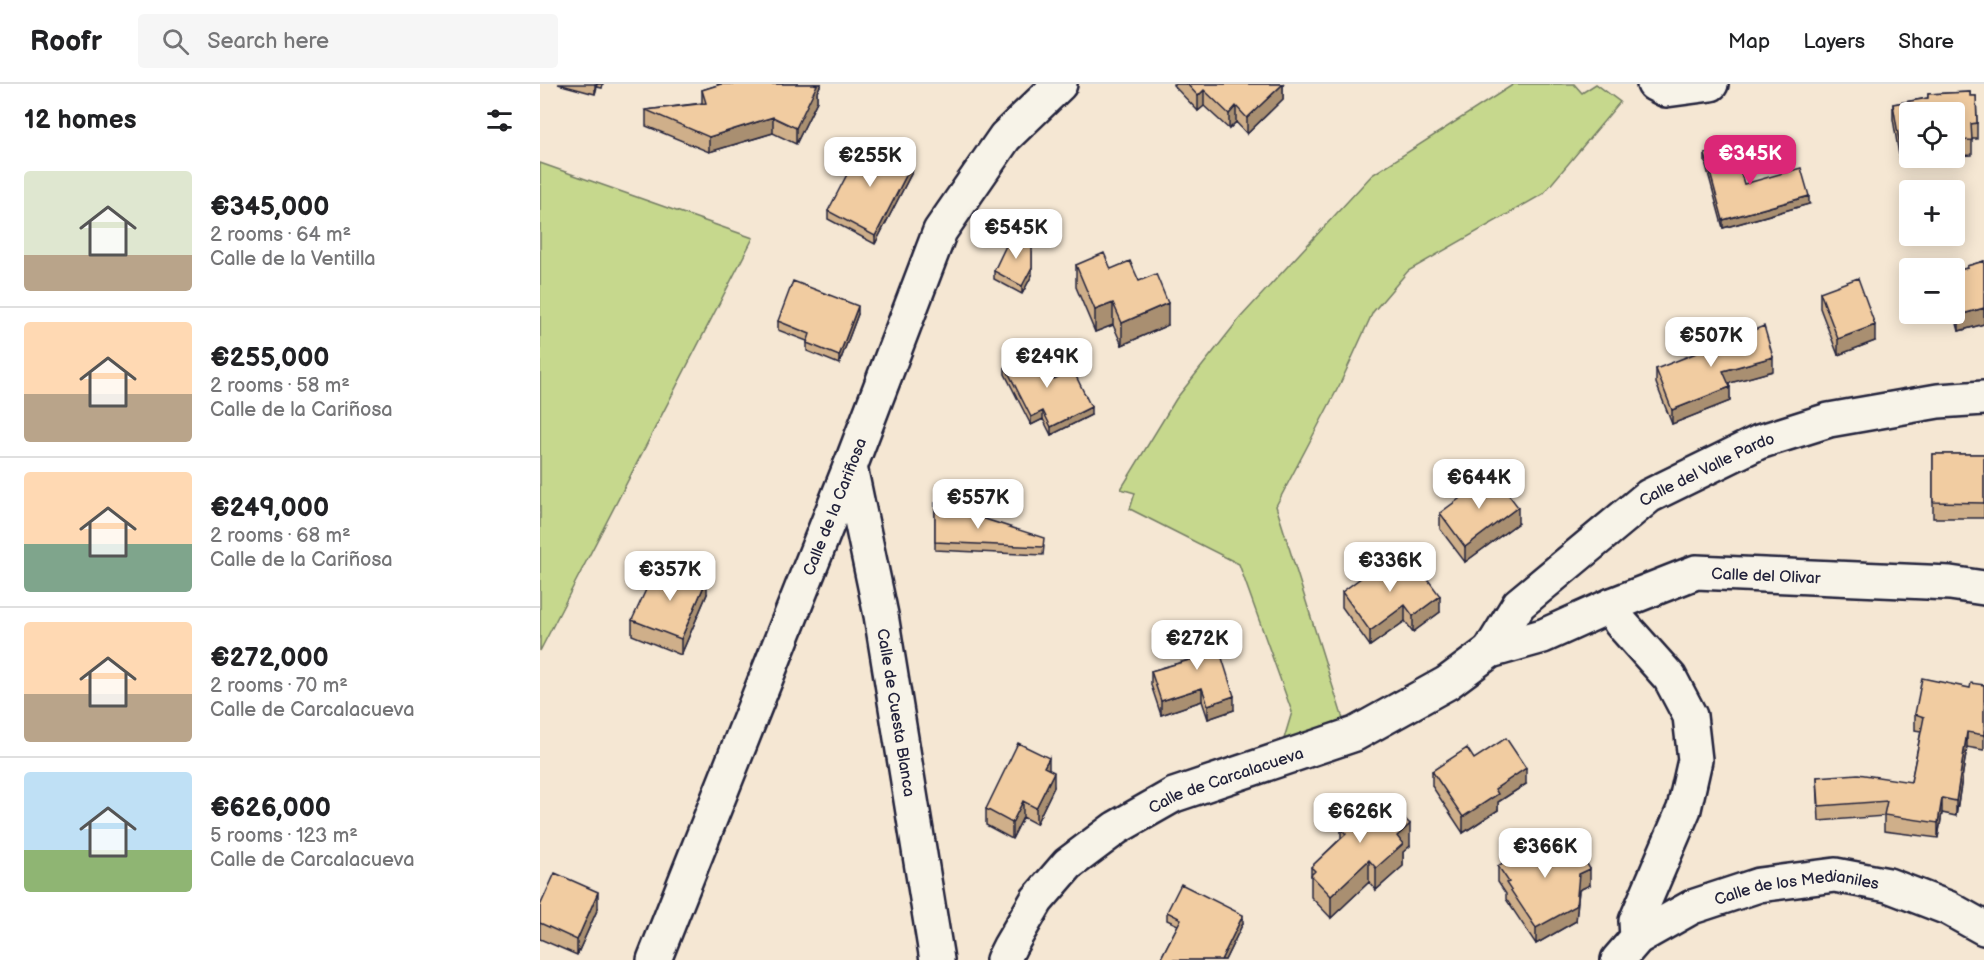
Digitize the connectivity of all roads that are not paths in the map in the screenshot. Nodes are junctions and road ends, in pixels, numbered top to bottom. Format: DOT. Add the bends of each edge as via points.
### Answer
graph roads {
  1 [pos="1060,84"];
  2 [pos="1654,84"];
  3 [pos="1711,84"];
  4 [pos="1984,398"];
  5 [pos="850,467"];
  6 [pos="1984,588"];
  7 [pos="1612,605"];
  8 [pos="1490,651"];
  9 [pos="1984,928"];
  10 [pos="1628,949"];
  11 [pos="654,960"];
  12 [pos="937,960"];
  13 [pos="1003,960"];
  1 -- 5 [label="street, Calle de la Cariñosa" via="1005,136 940,231"];
  2 -- 3 [label="street" via="1666,90"];
  4 -- 8 [label="street, Calle del Valle Pardo" via="1938,401 1829,420 1759,442 1648,496 1519,604"];
  5 -- 11 [label="street, Calle de la Cariñosa"];
  5 -- 12 [label="street, Calle de Cuesta Blanca" via="880,615"];
  6 -- 7 [label="street, Calle del Olivar" via="1950,583 1696,572"];
  7 -- 8 [label="street, Calle del Olivar" via="1544,636"];
  7 -- 10 [label="street" via="1620,622 1670,678 1690,716 1695,760 1684,809"];
  8 -- 13 [label="street, Calle de Carcalacueva" via="1447,683 1355,734 1174,795 1116,828 1068,864 1037,900"];
  9 -- 10 [label="street, Calle de los Medianiles" via="1948,908 1888,885 1835,875 1759,885 1692,907"];
}
